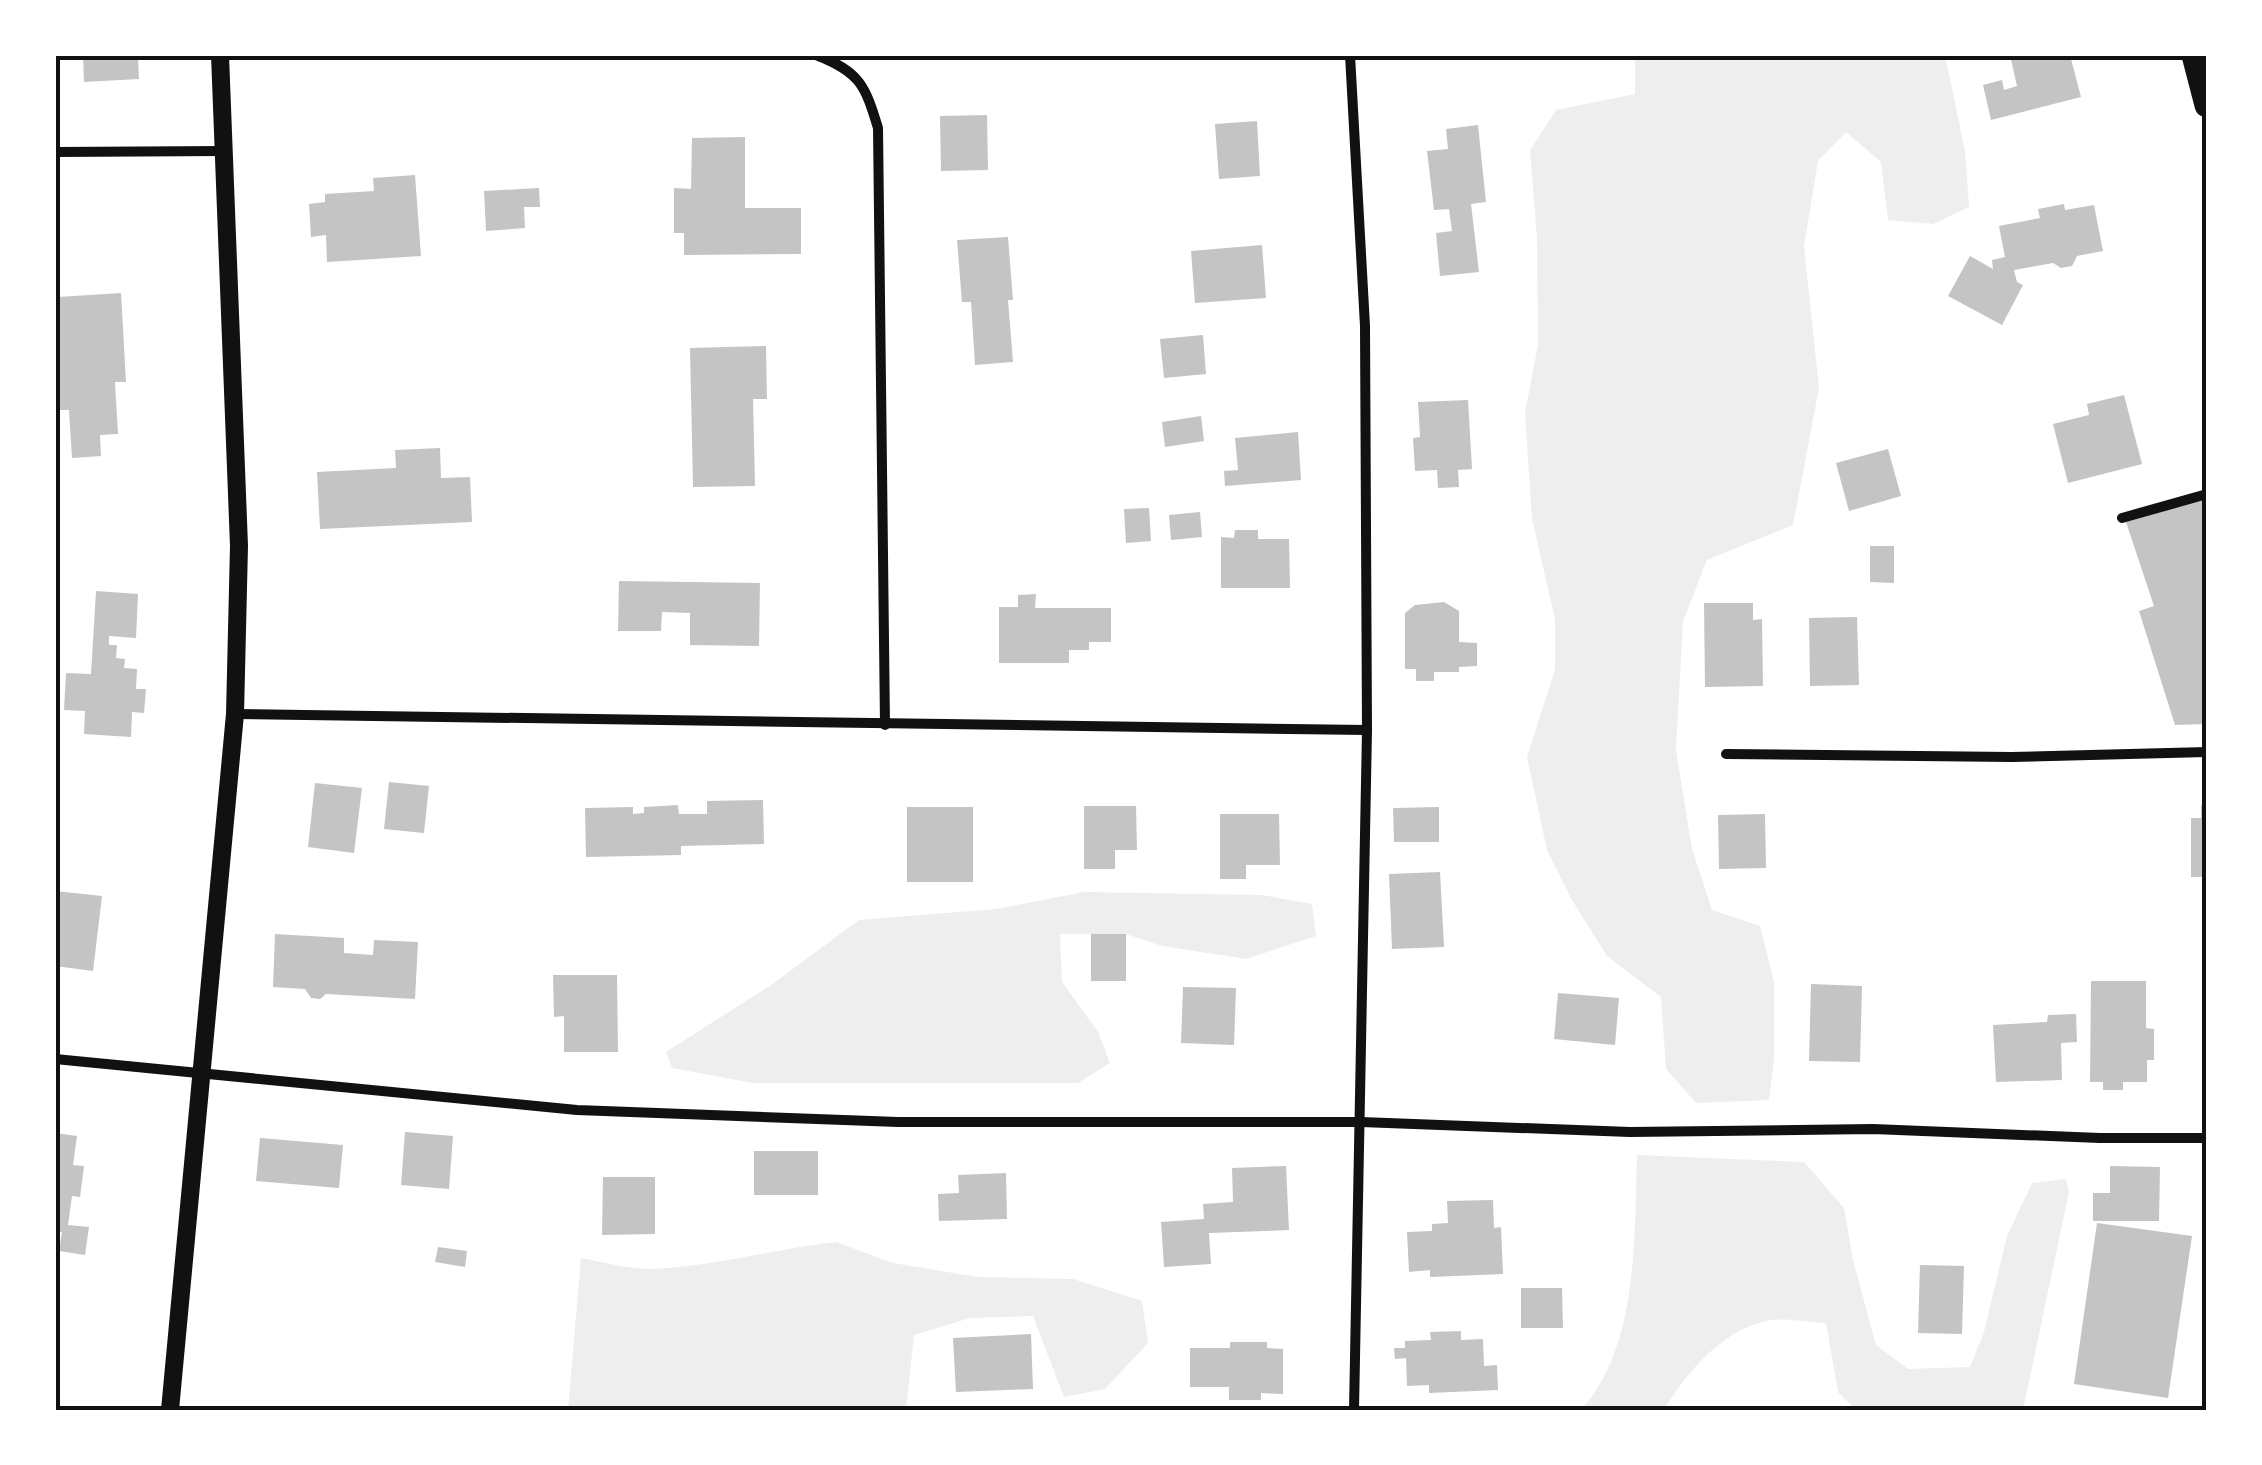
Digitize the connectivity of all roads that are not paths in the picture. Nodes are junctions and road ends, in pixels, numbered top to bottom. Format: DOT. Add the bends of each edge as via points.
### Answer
graph roads {
  1 [pos="220,55"];
  2 [pos="816,55"];
  3 [pos="1350,55"];
  4 [pos="2194,55"];
  5 [pos="2207,105"];
  6 [pos="225,151"];
  7 [pos="55,152"];
  8 [pos="2207,494"];
  9 [pos="2122,518"];
  10 [pos="235,714"];
  11 [pos="885,725"];
  12 [pos="1368,730"];
  13 [pos="2207,752"];
  14 [pos="1726,754"];
  15 [pos="55,1059"];
  16 [pos="202,1072"];
  17 [pos="1362,1122"];
  18 [pos="2207,1138"];
  19 [pos="170,1410"];
  20 [pos="1354,1410"];
  1 -- 6 [label="street"];
  2 -- 11 [label="street" via="840,64 866,88 878,128"];
  3 -- 12 [label="street" via="1365,326"];
  4 -- 5 [label="main road"];
  6 -- 7 [label="street"];
  6 -- 10 [label="street" via="239,546"];
  8 -- 9 [label="street"];
  10 -- 11 [label="street"];
  10 -- 16 [label="street"];
  11 -- 12 [label="street"];
  12 -- 17 [label="street"];
  13 -- 14 [label="street"];
  15 -- 16 [label="street"];
  16 -- 17 [label="street" via="578,1110 898,1122"];
  16 -- 19 [label="street"];
  17 -- 18 [label="street"];
  17 -- 20 [label="street"];
}
